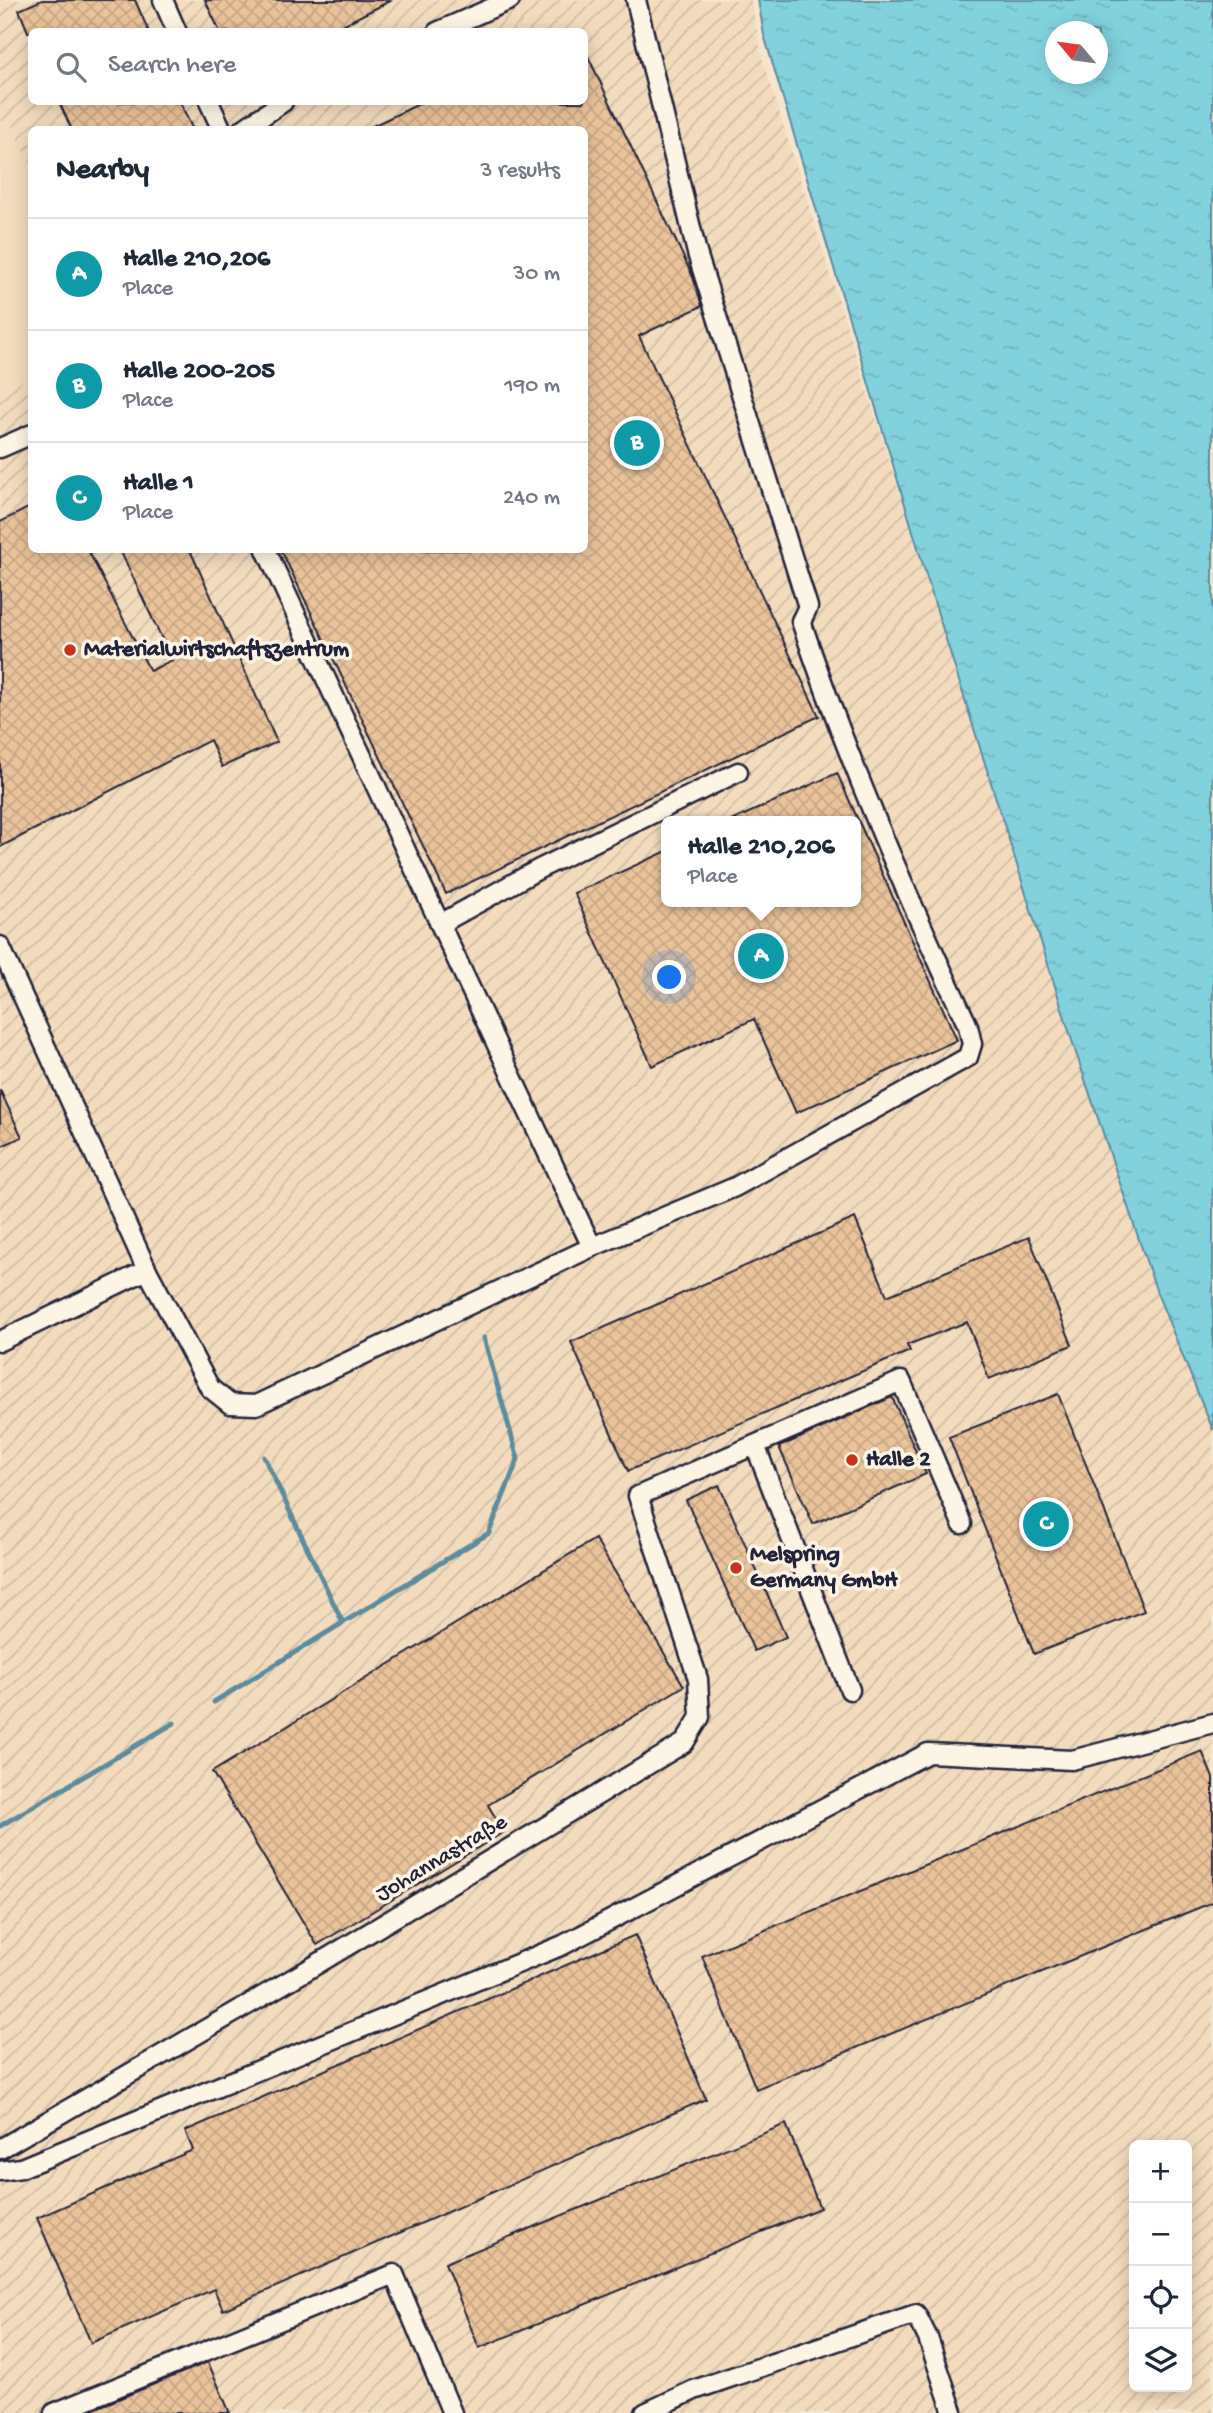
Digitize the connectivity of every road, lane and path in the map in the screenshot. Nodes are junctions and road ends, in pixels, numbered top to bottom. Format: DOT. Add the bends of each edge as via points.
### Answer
graph roads {
  1 [pos="163,0"];
  2 [pos="510,0"];
  3 [pos="636,0"];
  4 [pos="175,28"];
  5 [pos="446,28"];
  6 [pos="210,105"];
  7 [pos="279,105"];
  8 [pos="220,126"];
  9 [pos="248,126"];
  10 [pos="28,436"];
  11 [pos="0,448"];
  12 [pos="267,553"];
  13 [pos="738,772"];
  14 [pos="440,924"];
  15 [pos="0,946"];
  16 [pos="592,1247"];
  17 [pos="147,1270"];
  18 [pos="0,1341"];
  19 [pos="755,1445"];
  20 [pos="962,1524"];
  21 [pos="850,1690"];
  22 [pos="1211,1729"];
  23 [pos="0,2149"];
  24 [pos="0,2171"];
  25 [pos="54,2413"];
  26 [pos="452,2413"];
  27 [pos="645,2413"];
  28 [pos="953,2413"];
  1 -- 4 [label="street"];
  2 -- 5 [label="street"];
  3 -- 16 [label="street" via="697,253 808,607 802,621 835,722 972,1044 968,1057 735,1187"];
  6 -- 8 [label="street"];
  7 -- 9 [label="street"];
  10 -- 11 [label="street"];
  12 -- 14 [label="street"];
  13 -- 14 [label="street" via="539,869"];
  14 -- 16 [label="street"];
  15 -- 17 [label="street"];
  16 -- 17 [label="street" via="256,1405 230,1404 210,1388"];
  17 -- 18 [label="street"];
  19 -- 20 [label="street" via="901,1381"];
  19 -- 21 [label="street"];
  19 -- 23 [label="street, Johannastraße" via="638,1496 698,1679 700,1717 684,1743"];
  22 -- 24 [label="street" via="1072,1760 928,1753 563,1945 20,2168"];
  25 -- 26 [label="street" via="394,2274"];
  27 -- 28 [label="street" via="694,2390 916,2314"];
}
